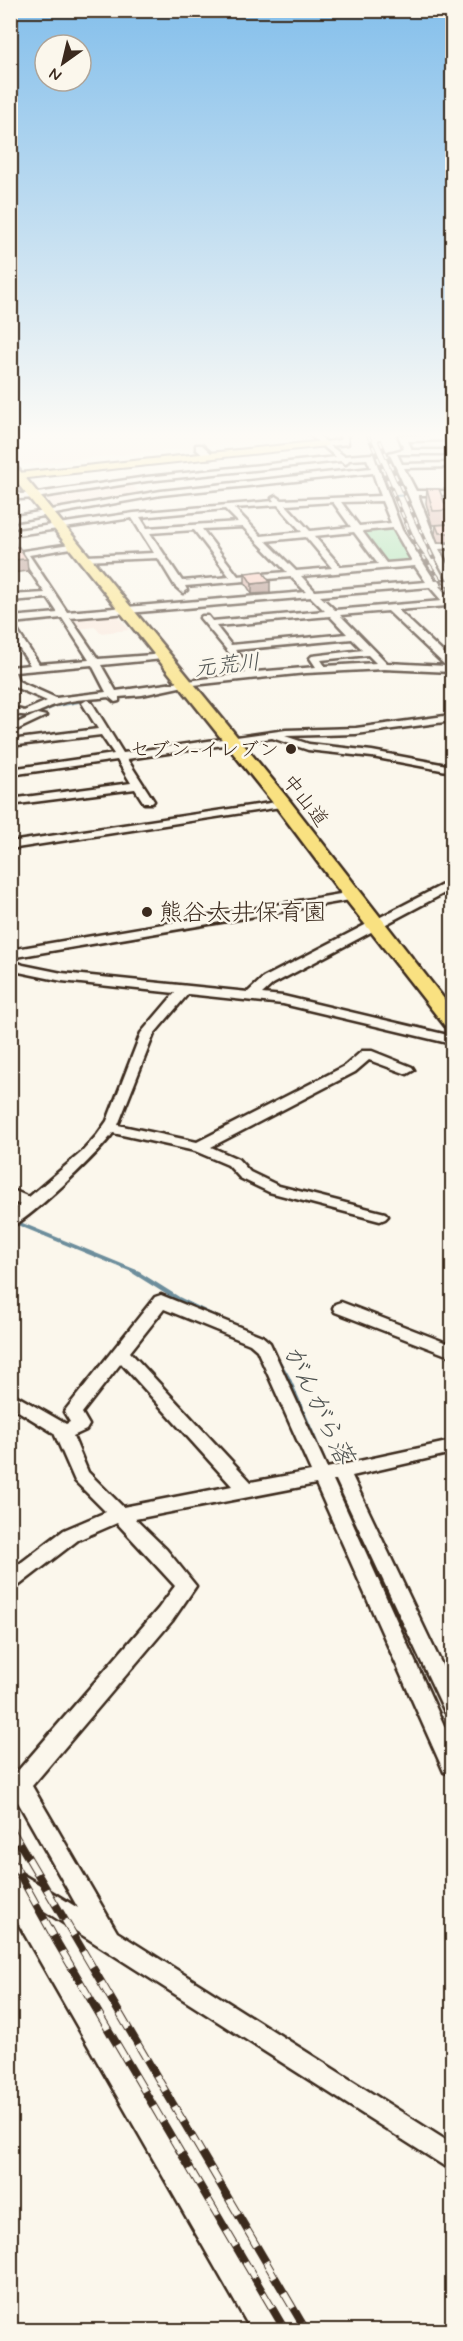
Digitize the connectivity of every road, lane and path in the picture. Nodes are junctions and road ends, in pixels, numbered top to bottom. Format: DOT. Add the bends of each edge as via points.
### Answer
graph roads {
  1 [pos="151,544"];
  2 [pos="209,544"];
  3 [pos="265,544"];
  4 [pos="317,544"];
  5 [pos="368,544"];
  6 [pos="408,544"];
  7 [pos="74,545"];
  8 [pos="453,546"];
  9 [pos="434,547"];
  10 [pos="23,553"];
  11 [pos="158,555"];
  12 [pos="10,556"];
  13 [pos="86,559"];
  14 [pos="418,563"];
  15 [pos="442,563"];
  16 [pos="453,563"];
  17 [pos="384,566"];
  18 [pos="339,570"];
  19 [pos="294,574"];
  20 [pos="236,579"];
  21 [pos="453,580"];
  22 [pos="433,583"];
  23 [pos="178,584"];
  24 [pos="313,593"];
  25 [pos="50,595"];
  26 [pos="10,598"];
  27 [pos="195,604"];
  28 [pos="451,604"];
  29 [pos="391,609"];
  30 [pos="126,610"];
  31 [pos="64,615"];
  32 [pos="333,615"];
  33 [pos="10,620"];
  34 [pos="210,624"];
  35 [pos="10,625"];
  36 [pos="354,636"];
  37 [pos="23,645"];
  38 [pos="10,647"];
  39 [pos="228,648"];
  40 [pos="370,651"];
  41 [pos="163,656"];
  42 [pos="95,662"];
  43 [pos="384,666"];
  44 [pos="36,668"];
  45 [pos="453,668"];
  46 [pos="322,669"];
  47 [pos="10,671"];
  48 [pos="255,677"];
  49 [pos="188,686"];
  50 [pos="114,696"];
  51 [pos="55,701"];
  52 [pos="87,703"];
  53 [pos="10,711"];
  54 [pos="25,714"];
  55 [pos="453,718"];
  56 [pos="10,720"];
  57 [pos="10,730"];
  58 [pos="105,731"];
  59 [pos="270,736"];
  60 [pos="231,741"];
  61 [pos="10,743"];
  62 [pos="121,757"];
  63 [pos="453,769"];
  64 [pos="11,770"];
  65 [pos="138,785"];
  66 [pos="148,801"];
  67 [pos="10,802"];
  68 [pos="283,804"];
  69 [pos="10,846"];
  70 [pos="453,885"];
  71 [pos="352,896"];
  72 [pos="375,924"];
  73 [pos="10,954"];
  74 [pos="10,963"];
  75 [pos="184,991"];
  76 [pos="253,995"];
  77 [pos="453,1022"];
  78 [pos="453,1040"];
  79 [pos="407,1070"];
  80 [pos="110,1128"];
  81 [pos="199,1147"];
  82 [pos="10,1194"];
  83 [pos="32,1205"];
  84 [pos="380,1216"];
  85 [pos="10,1222"];
  86 [pos="341,1308"];
  87 [pos="453,1351"];
  88 [pos="121,1353"];
  89 [pos="10,1398"];
  90 [pos="63,1433"];
  91 [pos="453,1448"];
  92 [pos="332,1474"];
  93 [pos="247,1490"];
  94 [pos="118,1515"];
  95 [pos="10,1582"];
  96 [pos="453,1706"];
  97 [pos="453,1765"];
  98 [pos="15,1791"];
  99 [pos="10,1877"];
  100 [pos="10,1887"];
  101 [pos="108,1940"];
  102 [pos="453,2158"];
  103 [pos="266,2331"];
  1 -- 11 [label="street"];
  2 -- 20 [label="street"];
  3 -- 19 [label="street"];
  4 -- 18 [label="street"];
  5 -- 17 [label="street"];
  6 -- 14 [label="street"];
  7 -- 10 [label="street"];
  7 -- 13 [label="highway, 中山道"];
  8 -- 9 [label="street"];
  9 -- 15 [label="street"];
  10 -- 12 [label="street"];
  10 -- 25 [label="street"];
  11 -- 13 [label="street"];
  11 -- 23 [label="street"];
  13 -- 30 [label="highway, 中山道"];
  14 -- 17 [label="street"];
  14 -- 22 [label="street"];
  15 -- 16 [label="street"];
  15 -- 21 [label="street"];
  17 -- 18 [label="street"];
  18 -- 19 [label="street"];
  19 -- 20 [label="street"];
  19 -- 24 [label="street"];
  20 -- 23 [label="street"];
  21 -- 22 [label="street"];
  22 -- 24 [label="street"];
  22 -- 28 [label="street"];
  23 -- 27 [label="street"];
  24 -- 27 [label="street"];
  24 -- 32 [label="street"];
  25 -- 26 [label="street"];
  25 -- 31 [label="street"];
  27 -- 30 [label="street"];
  27 -- 34 [label="street"];
  28 -- 29 [label="street"];
  29 -- 32 [label="street"];
  29 -- 45 [label="street"];
  30 -- 31 [label="street"];
  30 -- 41 [label="highway, 中山道"];
  31 -- 33 [label="street"];
  31 -- 42 [label="street"];
  32 -- 34 [label="street"];
  32 -- 36 [label="street"];
  34 -- 39 [label="street"];
  35 -- 37 [label="street"];
  36 -- 39 [label="street"];
  36 -- 40 [label="street"];
  37 -- 38 [label="street"];
  37 -- 44 [label="street"];
  39 -- 48 [label="street"];
  40 -- 43 [label="street"];
  40 -- 46 [label="street" via="315,658"];
  41 -- 42 [label="street"];
  41 -- 49 [label="highway, 中山道"];
  42 -- 44 [label="street"];
  42 -- 50 [label="street"];
  43 -- 45 [label="street"];
  43 -- 46 [label="street"];
  44 -- 47 [label="street"];
  46 -- 48 [label="street"];
  47 -- 51 [label="street" via="14,683"];
  48 -- 49 [label="street"];
  49 -- 50 [label="street"];
  49 -- 60 [label="highway, 中山道"];
  50 -- 51 [label="street"];
  50 -- 52 [label="street"];
  51 -- 54 [label="street"];
  52 -- 57 [label="street" via="59,708"];
  52 -- 58 [label="street"];
  53 -- 54 [label="street"];
  54 -- 56 [label="street"];
  55 -- 59 [label="street" via="356,731"];
  58 -- 61 [label="street"];
  58 -- 62 [label="street"];
  59 -- 60 [label="street"];
  59 -- 63 [label="street" via="308,747"];
  60 -- 62 [label="street"];
  60 -- 68 [label="highway, 中山道"];
  62 -- 64 [label="street"];
  62 -- 65 [label="street"];
  65 -- 66 [label="street"];
  65 -- 67 [label="street"];
  68 -- 69 [label="street"];
  68 -- 71 [label="highway, 中山道"];
  70 -- 72 [label="street"];
  71 -- 72 [label="highway, 中山道"];
  71 -- 73 [label="street"];
  72 -- 76 [label="street" via="268,981"];
  72 -- 77 [label="highway, 中山道"];
  74 -- 75 [label="street" via="43,974"];
  75 -- 76 [label="street"];
  75 -- 80 [label="street" via="148,1033"];
  76 -- 78 [label="street"];
  79 -- 81 [label="street" via="367,1054 350,1069"];
  80 -- 81 [label="street"];
  80 -- 83 [label="street" via="87,1155"];
  81 -- 84 [label="street" via="233,1162 244,1175 274,1189"];
  82 -- 83 [label="street"];
  83 -- 85 [label="street"];
  86 -- 87 [label="street"];
  88 -- 90 [label="street" via="73,1412 80,1425"];
  88 -- 92 [label="street" via="161,1301 256,1340 264,1347"];
  88 -- 93 [label="street"];
  89 -- 90 [label="street"];
  90 -- 94 [label="street" via="81,1476"];
  91 -- 92 [label="street"];
  92 -- 93 [label="street"];
  92 -- 96 [label="street"];
  92 -- 97 [label="street"];
  93 -- 94 [label="street"];
  94 -- 95 [label="street" via="71,1535"];
  94 -- 98 [label="street" via="186,1586 165,1616"];
  98 -- 101 [label="street"];
  99 -- 101 [label="street"];
  100 -- 103 [label="street"];
  101 -- 102 [label="street"];
}
